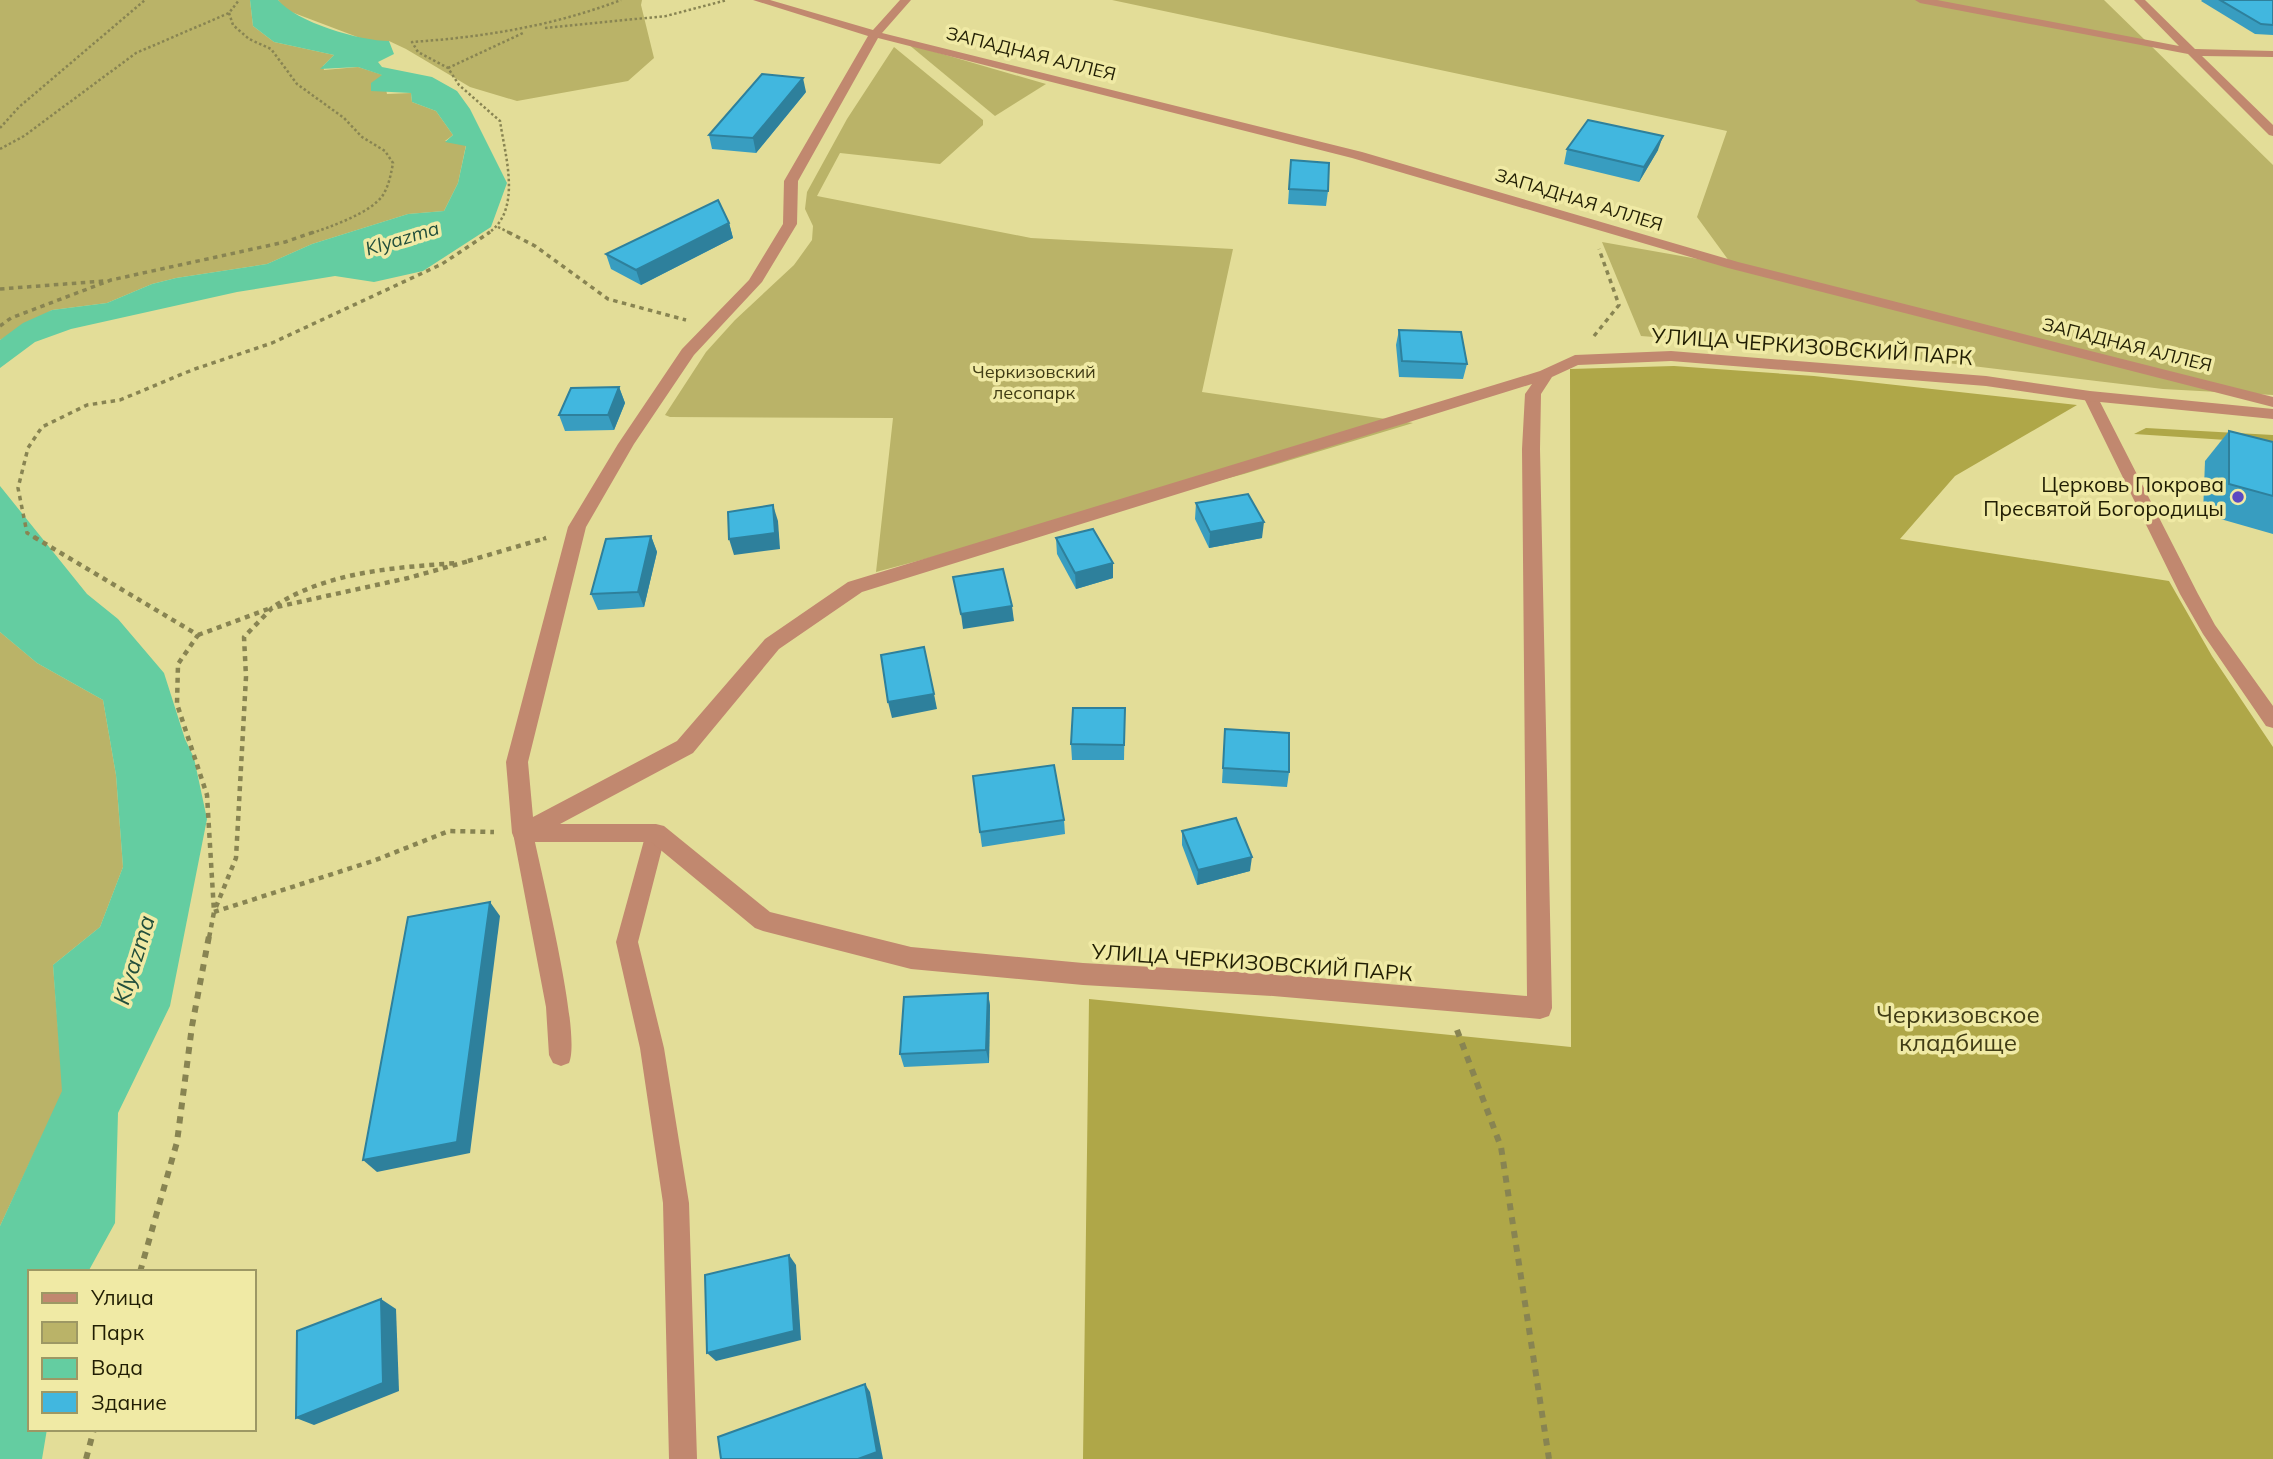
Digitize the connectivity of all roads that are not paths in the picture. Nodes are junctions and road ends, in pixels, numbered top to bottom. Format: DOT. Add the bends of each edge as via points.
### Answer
graph roads {
  1 [pos="758,0"];
  2 [pos="906,0"];
  3 [pos="1920,0"];
  4 [pos="2139,0"];
  5 [pos="875,34"];
  6 [pos="2193,52"];
  7 [pos="2273,54"];
  8 [pos="2273,132"];
  9 [pos="1546,374"];
  10 [pos="2090,396"];
  11 [pos="2273,402"];
  12 [pos="2273,414"];
  13 [pos="2273,721"];
  14 [pos="523,833"];
  15 [pos="656,833"];
  16 [pos="561,1055"];
  17 [pos="682,1459"];
  1 -- 5 [label="street, ЗАПАДНАЯ АЛЛЕЯ"];
  2 -- 5 [label="street"];
  3 -- 6 [label="street"];
  4 -- 6 [label="street"];
  5 -- 11 [label="street, ЗАПАДНАЯ АЛЛЕЯ" via="1356,155 1733,265"];
  5 -- 14 [label="street" via="791,181 790,224 755,282 688,352 577,527 517,762"];
  6 -- 7 [label="street"];
  6 -- 8 [label="street"];
  9 -- 10 [label="street, УЛИЦА ЧЕРКИЗОВСКИЙ ПАРК" via="1575,360 1671,356 1986,382"];
  9 -- 14 [label="street" via="855,587 772,644 685,747"];
  9 -- 15 [label="street, УЛИЦА ЧЕРКИЗОВСКИЙ ПАРК" via="1533,394 1531,449 1539,1008 911,958 763,921"];
  10 -- 12 [label="street, УЛИЦА ЧЕРКИЗОВСКИЙ ПАРК"];
  10 -- 13 [label="lane" via="2189,594"];
  14 -- 15 [label="street"];
  14 -- 16 [label="lane" via="557,1007"];
  15 -- 17 [label="lane" via="627,942 652,1048 676,1203"];
}
